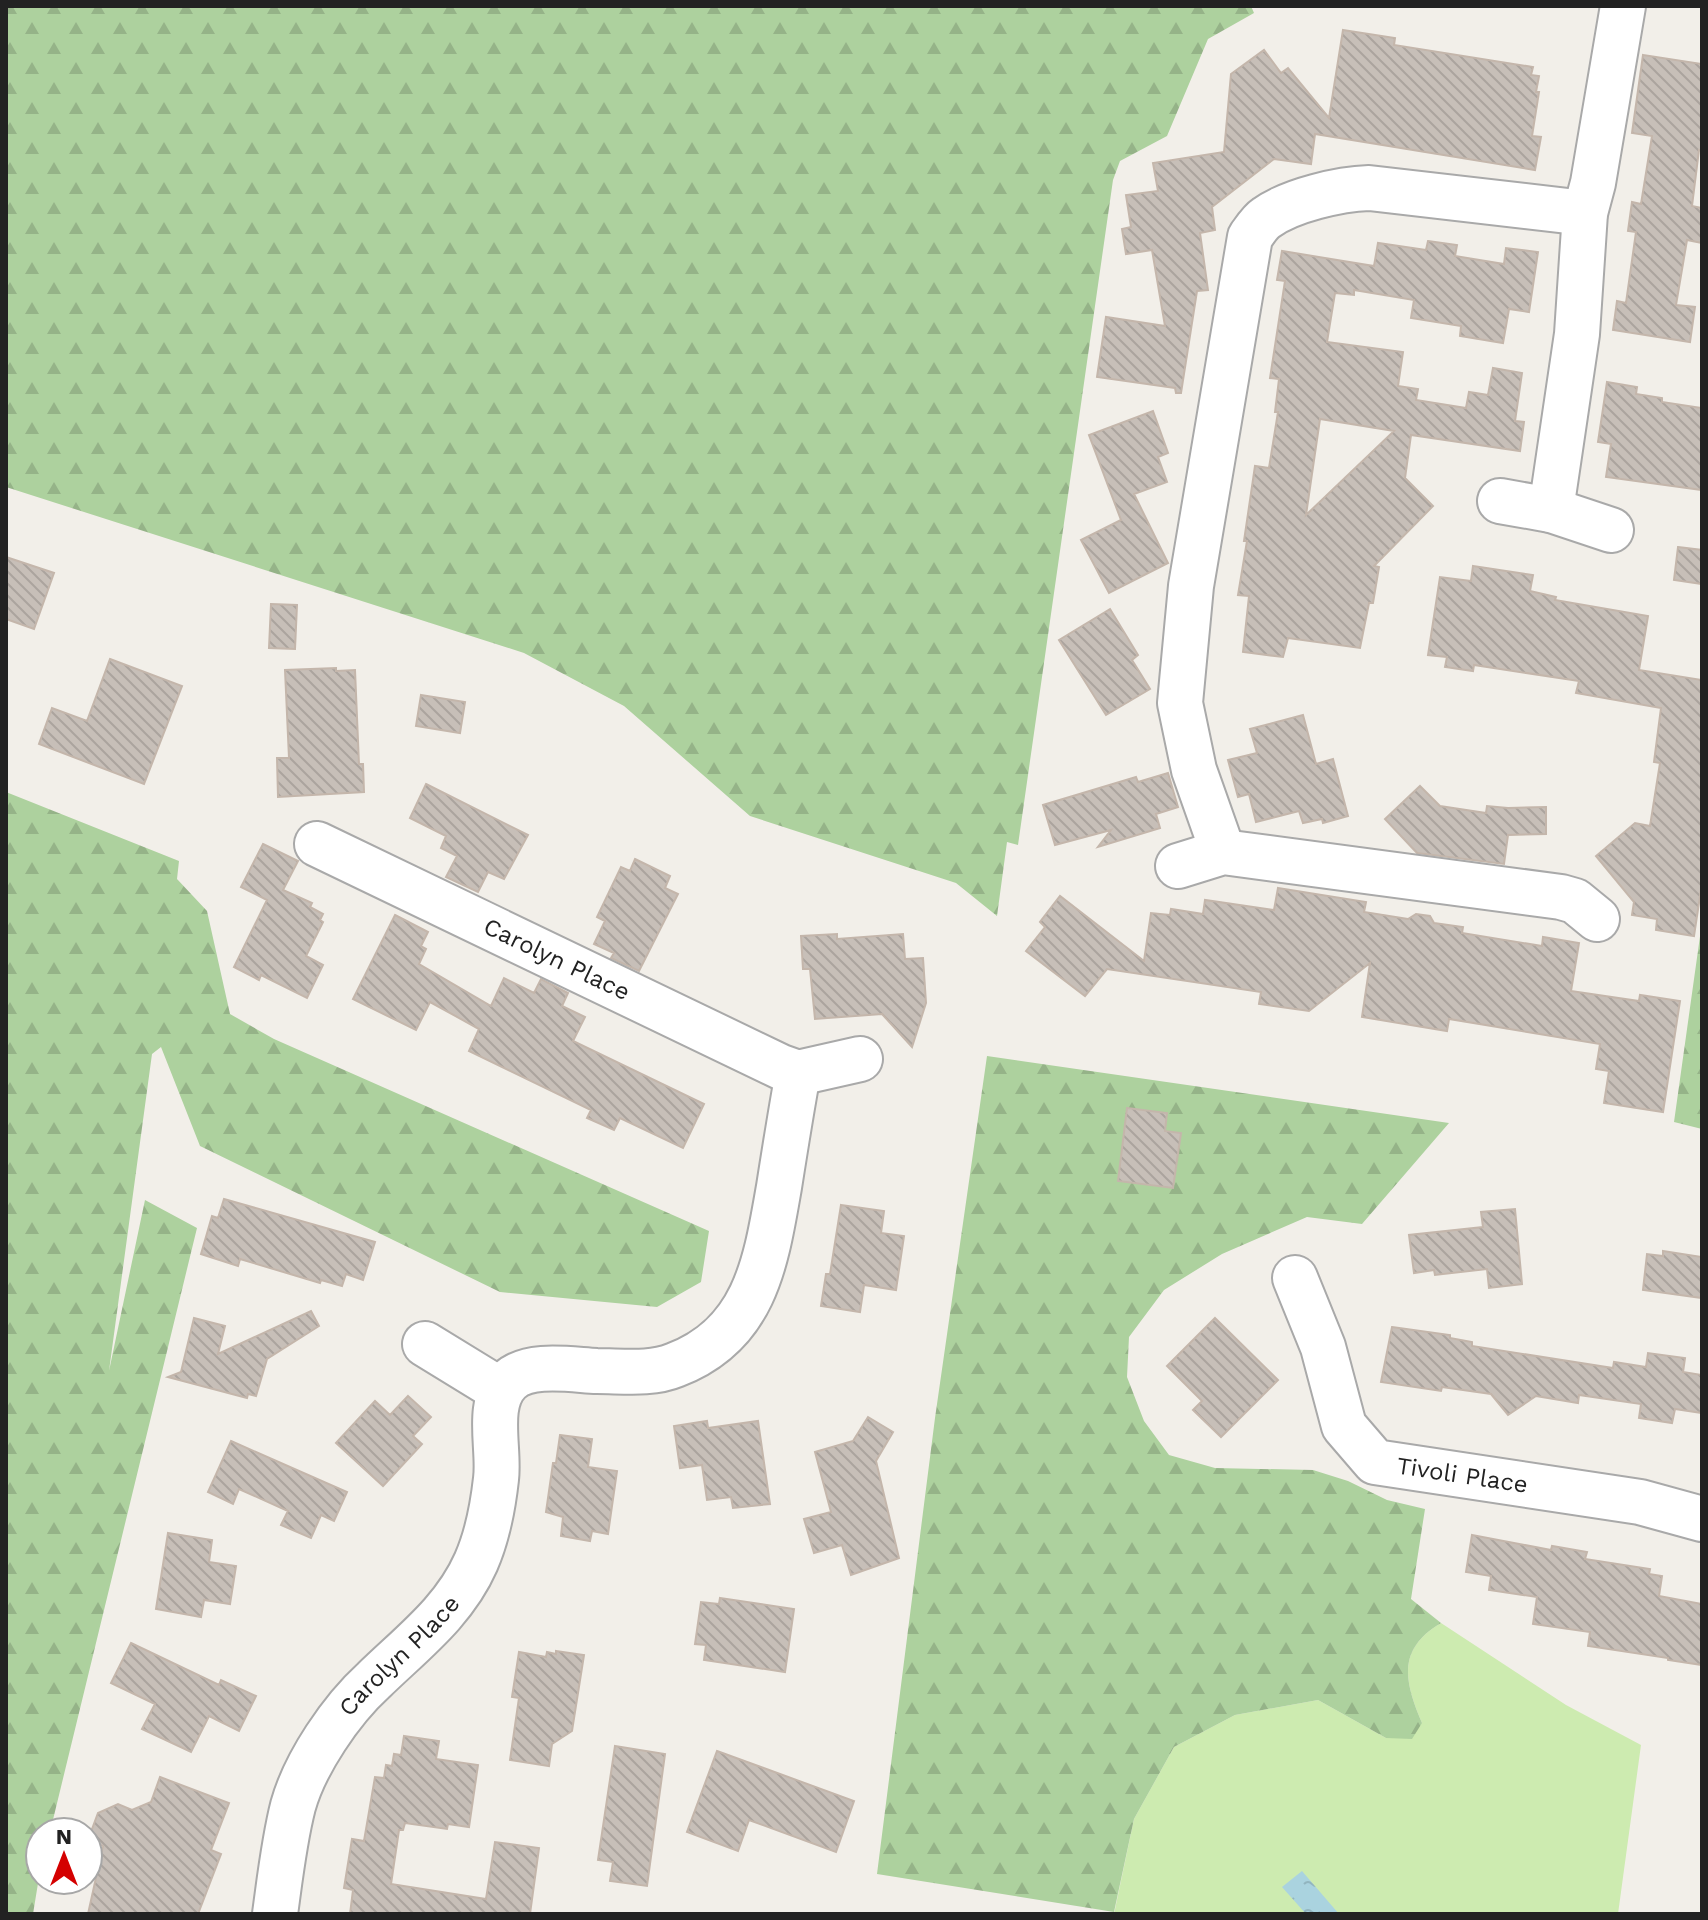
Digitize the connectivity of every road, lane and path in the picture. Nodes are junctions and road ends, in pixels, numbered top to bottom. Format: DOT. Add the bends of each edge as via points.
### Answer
graph roads {
  1 [pos="1623,6"];
  2 [pos="1585,213"];
  3 [pos="1500,501"];
  4 [pos="1551,510"];
  5 [pos="1611,530"];
  6 [pos="317,844"];
  7 [pos="1223,852"];
  8 [pos="1178,866"];
  9 [pos="1597,919"];
  10 [pos="860,1059"];
  11 [pos="798,1073"];
  12 [pos="1295,1278"];
  13 [pos="425,1344"];
  14 [pos="500,1390"];
  15 [pos="1702,1519"];
  16 [pos="275,1914"];
  1 -- 2 [label="street"];
  2 -- 4 [label="street" via="1577,334"];
  2 -- 7 [label="street" via="1348,189 1283,208 1264,219 1250,237 1191,586 1180,703 1194,770"];
  3 -- 4 [label="street"];
  4 -- 5 [label="street"];
  6 -- 11 [label="street, Carolyn Place"];
  7 -- 8 [label="street"];
  7 -- 9 [label="street" via="1482,903 1561,897"];
  10 -- 11 [label="street"];
  11 -- 14 [label="street" via="763,1266 751,1297 725,1334 675,1365 649,1371 532,1370 513,1377"];
  12 -- 15 [label="street, Tivoli Place" via="1323,1347 1344,1426 1375,1462 1640,1502"];
  13 -- 14 [label="street"];
  14 -- 16 [label="street, Carolyn Place" via="496,1478 477,1560 436,1623 372,1681 314,1760 294,1804"];
}
